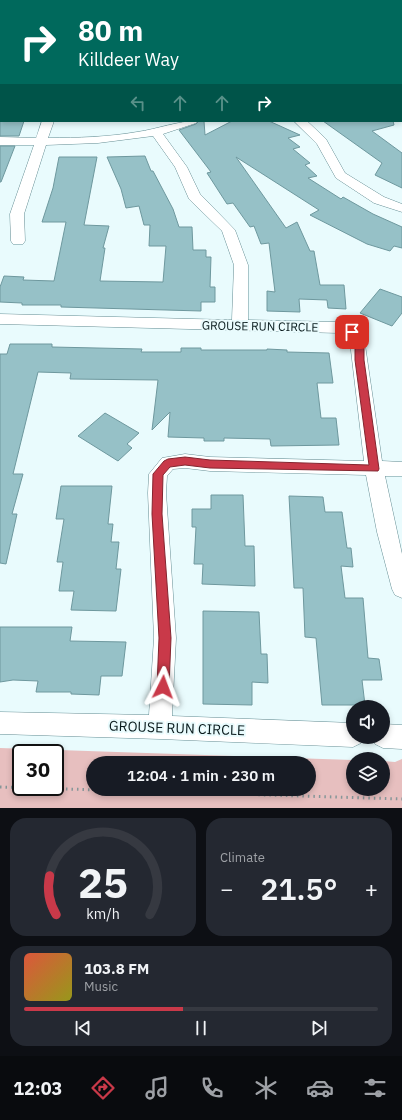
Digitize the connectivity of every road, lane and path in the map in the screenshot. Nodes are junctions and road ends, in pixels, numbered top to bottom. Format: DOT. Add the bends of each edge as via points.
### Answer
graph roads {
  1 [pos="48,122"];
  2 [pos="189,122"];
  3 [pos="301,122"];
  4 [pos="156,132"];
  5 [pos="0,141"];
  6 [pos="41,141"];
  7 [pos="402,208"];
  8 [pos="18,241"];
  9 [pos="0,319"];
  10 [pos="240,326"];
  11 [pos="374,469"];
  12 [pos="402,469"];
  13 [pos="402,589"];
  14 [pos="0,723"];
  15 [pos="160,727"];
  16 [pos="346,735"];
  17 [pos="390,736"];
  18 [pos="402,737"];
  19 [pos="0,787"];
  20 [pos="402,799"];
  1 -- 6 [label="street"];
  2 -- 4 [label="street"];
  3 -- 7 [label="street" via="322,142 340,175 379,200"];
  4 -- 6 [label="street" via="107,139"];
  4 -- 10 [label="street" via="181,167 194,196 228,230 241,265"];
  5 -- 6 [label="street"];
  6 -- 8 [label="street" via="17,214"];
  9 -- 10 [label="street, GROUSE RUN CIRCLE"];
  10 -- 11 [label="street, GROUSE RUN CIRCLE" via="338,327 352,332 359,342 359,360"];
  11 -- 12 [label="street"];
  11 -- 13 [label="street, GROUSE RUN CIRCLE" via="386,532"];
  11 -- 15 [label="street" via="185,461 168,463 158,474 157,514 165,638"];
  14 -- 15 [label="street, GROUSE RUN CIRCLE"];
  15 -- 16 [label="street, GROUSE RUN CIRCLE"];
  17 -- 18 [label="street"];
  19 -- 20 [label="path"];
}
